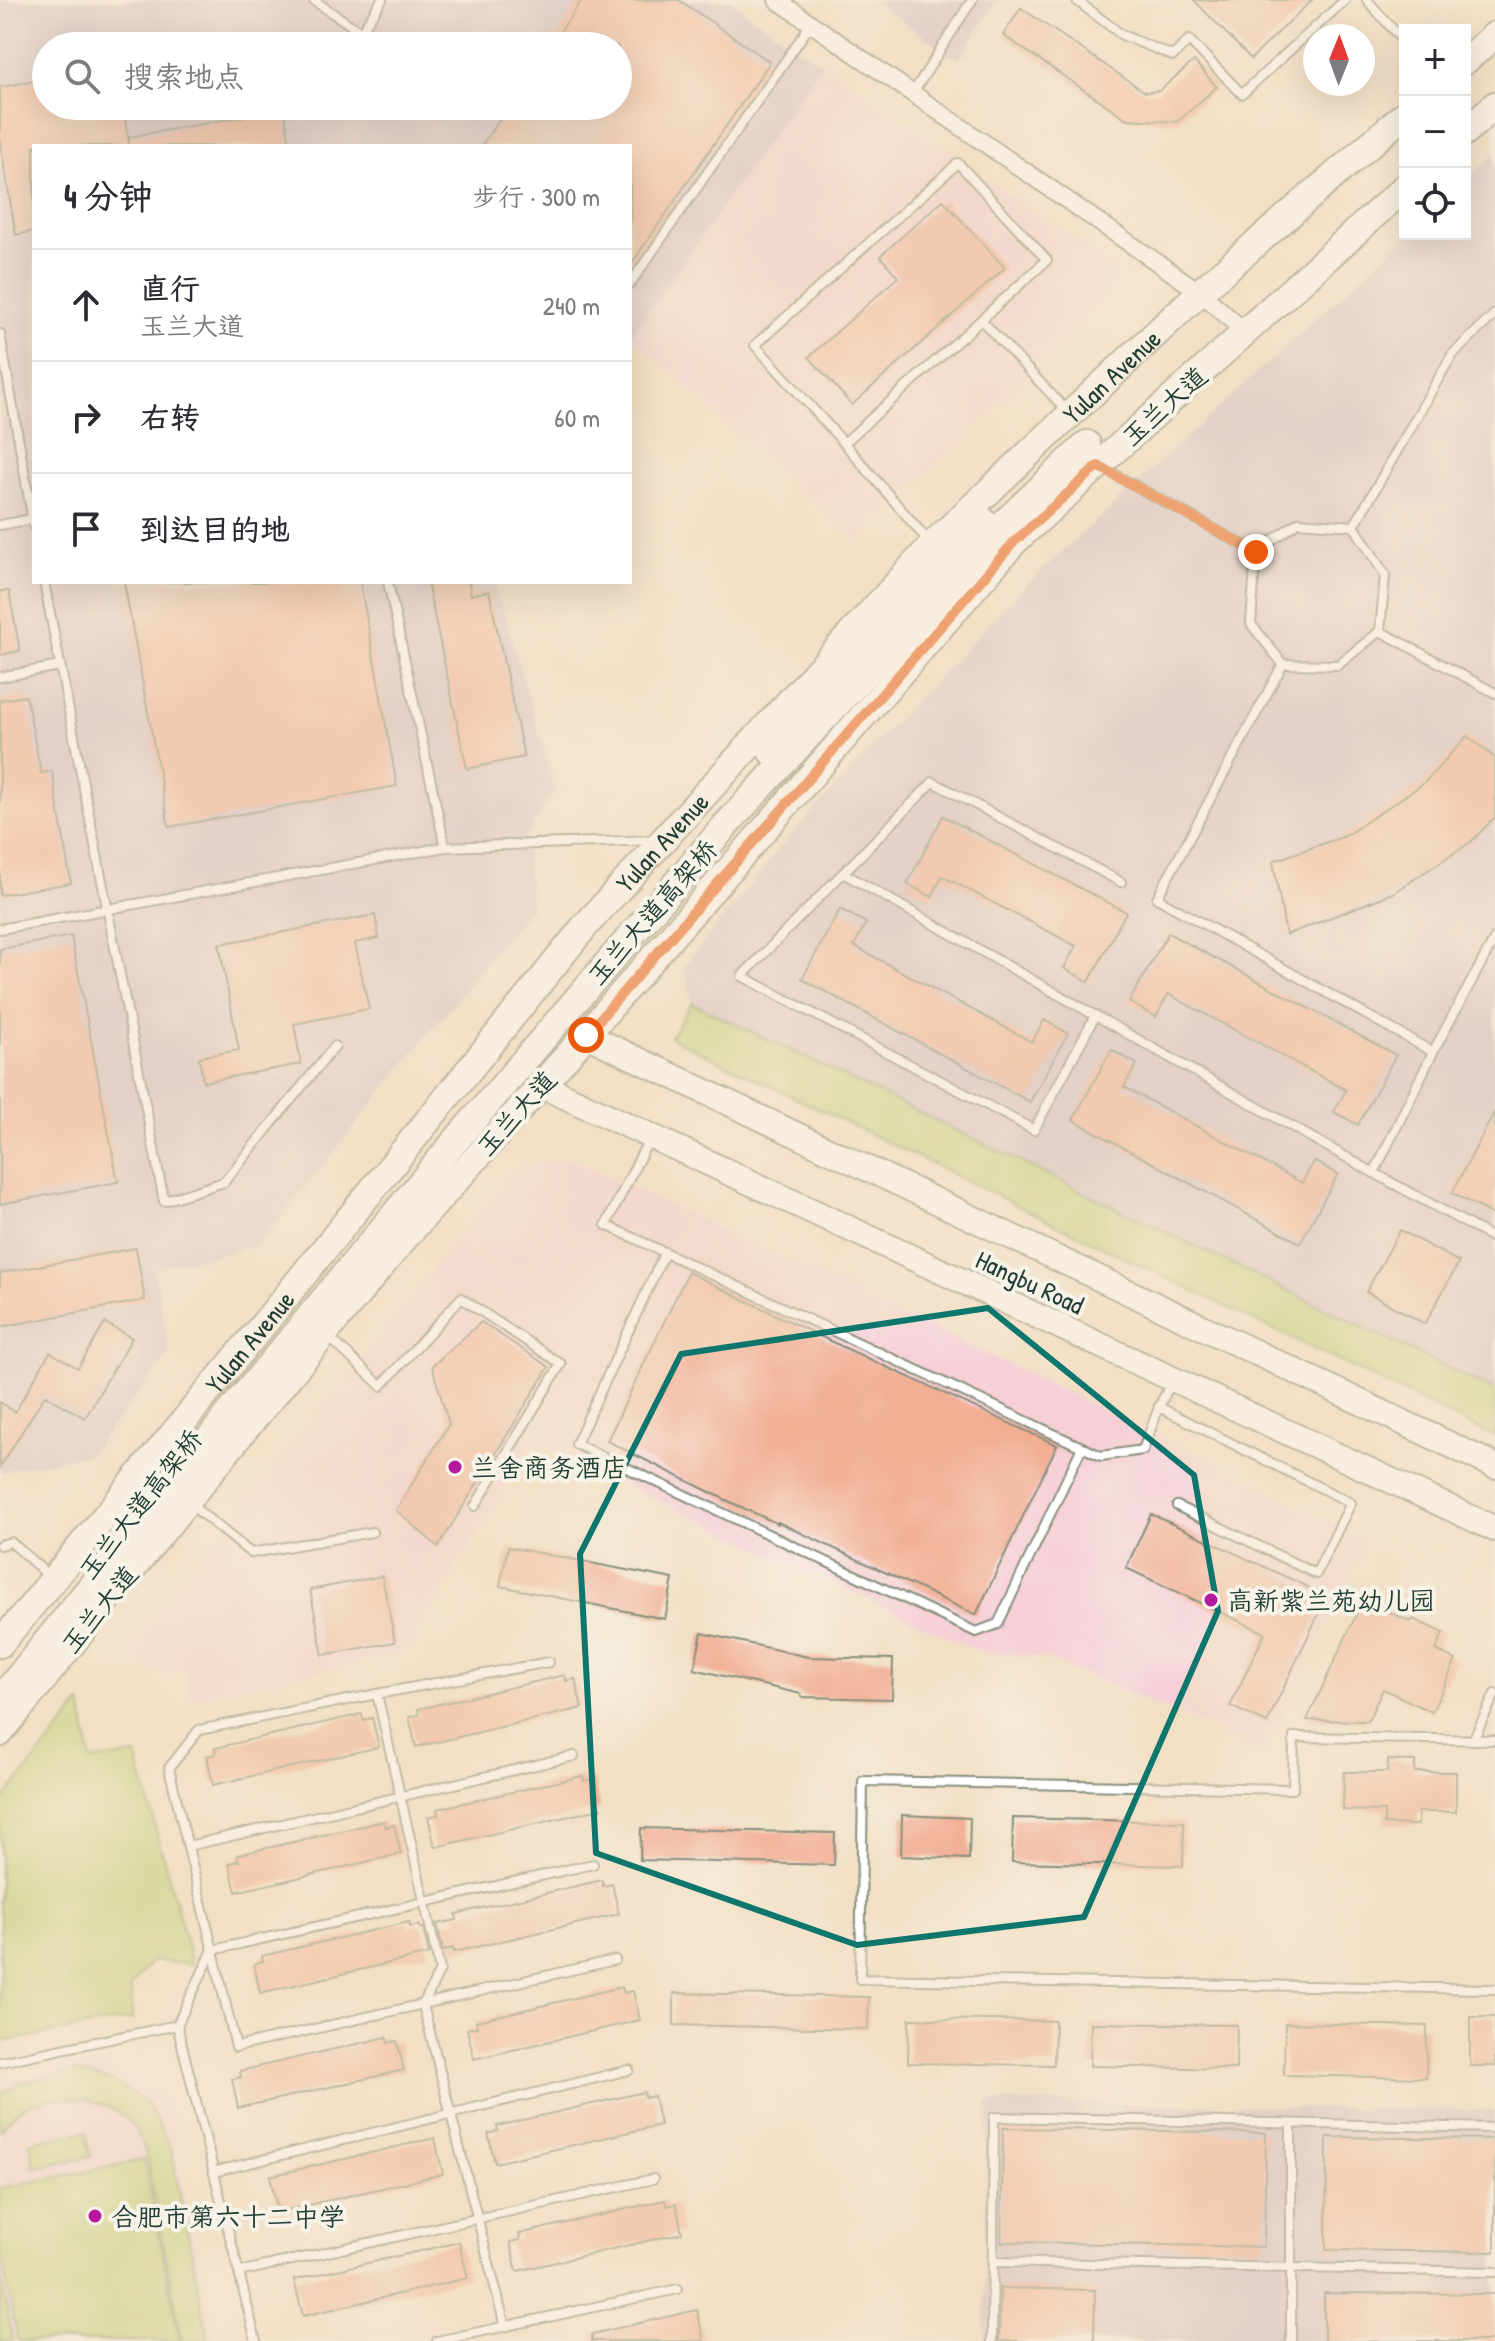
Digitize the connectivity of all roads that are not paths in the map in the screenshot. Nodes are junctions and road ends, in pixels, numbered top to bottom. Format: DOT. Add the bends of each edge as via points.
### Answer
graph roads {
  1 [pos="313,0"];
  2 [pos="382,0"];
  3 [pos="777,0"];
  4 [pos="972,0"];
  5 [pos="1076,0"];
  6 [pos="1345,0"];
  7 [pos="1367,0"];
  8 [pos="811,23"];
  9 [pos="1495,35"];
  10 [pos="1399,36"];
  11 [pos="1471,56"];
  12 [pos="912,94"];
  13 [pos="1495,105"];
  14 [pos="1399,119"];
  15 [pos="1471,127"];
  16 [pos="1399,192"];
  17 [pos="632,281"];
  18 [pos="1200,292"];
  19 [pos="1495,314"];
  20 [pos="981,320"];
  21 [pos="1245,332"];
  22 [pos="0,334"];
  23 [pos="1083,440"];
  24 [pos="844,443"];
  25 [pos="30,484"];
  26 [pos="32,510"];
  27 [pos="32,523"];
  28 [pos="0,525"];
  29 [pos="1354,526"];
  30 [pos="932,545"];
  31 [pos="1256,552"];
  32 [pos="44,584"];
  33 [pos="388,584"];
  34 [pos="1380,631"];
  35 [pos="1283,664"];
  36 [pos="60,666"];
  37 [pos="0,677"];
  38 [pos="1495,693"];
  39 [pos="664,840"];
  40 [pos="445,847"];
  41 [pos="843,873"];
  42 [pos="1121,882"];
  43 [pos="107,909"];
  44 [pos="0,929"];
  45 [pos="1495,938"];
  46 [pos="1095,1016"];
  47 [pos="586,1035"];
  48 [pos="335,1046"];
  49 [pos="1433,1052"];
  50 [pos="541,1085"];
  51 [pos="651,1136"];
  52 [pos="1374,1173"];
  53 [pos="1495,1239"];
  54 [pos="665,1252"];
  55 [pos="325,1333"];
  56 [pos="1173,1379"];
  57 [pos="1159,1407"];
  58 [pos="1082,1447"];
  59 [pos="1495,1466"];
  60 [pos="187,1501"];
  61 [pos="475,1506"];
  62 [pos="1177,1506"];
  63 [pos="1495,1529"];
  64 [pos="372,1532"];
  65 [pos="0,1545"];
  66 [pos="54,1579"];
  67 [pos="0,1644"];
  68 [pos="549,1662"];
  69 [pos="0,1677"];
  70 [pos="377,1694"];
  71 [pos="1495,1694"];
  72 [pos="0,1700"];
  73 [pos="0,1733"];
  74 [pos="1473,1740"];
  75 [pos="1495,1740"];
  76 [pos="574,1756"];
  77 [pos="401,1797"];
  78 [pos="188,1846"];
  79 [pos="593,1864"];
  80 [pos="425,1901"];
  81 [pos="213,1950"];
  82 [pos="615,1960"];
  83 [pos="1495,1989"];
  84 [pos="423,2005"];
  85 [pos="177,2025"];
  86 [pos="0,2062"];
  87 [pos="629,2070"];
  88 [pos="451,2114"];
  89 [pos="1291,2124"];
  90 [pos="1495,2128"];
  91 [pos="213,2172"];
  92 [pos="653,2179"];
  93 [pos="478,2219"];
  94 [pos="993,2262"];
  95 [pos="1291,2268"];
  96 [pos="239,2272"];
  97 [pos="1495,2272"];
  98 [pos="678,2289"];
  99 [pos="505,2326"];
  100 [pos="256,2341"];
  101 [pos="437,2341"];
  102 [pos="992,2341"];
  103 [pos="1291,2341"];
  1 -- 2 [label="lane" via="361,32"];
  3 -- 8 [label="street"];
  4 -- 12 [label="lane"];
  5 -- 6 [label="lane" via="1122,35 1173,56 1189,40 1242,94"];
  7 -- 10 [label="lane"];
  8 -- 12 [label="street"];
  8 -- 17 [label="lane"];
  9 -- 11 [label="main road"];
  12 -- 18 [label="street"];
  13 -- 15 [label="main road"];
  14 -- 18 [label="main road, Yulan Avenue"];
  16 -- 21 [label="main road, 玉兰大道"];
  18 -- 21 [label="street"];
  18 -- 23 [label="main road, Yulan Avenue"];
  19 -- 29 [label="lane" via="1452,355"];
  20 -- 23 [label="lane"];
  20 -- 24 [label="lane"];
  20 -- 24 [label="lane" via="1047,260 958,163 755,345"];
  21 -- 23 [label="main road, 玉兰大道"];
  22 -- 25 [label="lane"];
  23 -- 30 [label="main road, Yulan Avenue"];
  23 -- 31 [label="lane"];
  23 -- 47 [label="main road, 玉兰大道" via="1014,542"];
  23 -- 69 [label="main road, 玉兰大道高架桥" via="974,530 725,801 433,1139"];
  23 -- 72 [label="main road, 玉兰大道高架桥" via="725,826 237,1404"];
  24 -- 30 [label="lane"];
  25 -- 26 [label="lane"];
  27 -- 28 [label="lane"];
  29 -- 31 [label="lane" via="1298,522"];
  29 -- 34 [label="lane" via="1385,575"];
  30 -- 39 [label="main road, Yulan Avenue"];
  31 -- 35 [label="lane" via="1251,624"];
  32 -- 36 [label="lane"];
  33 -- 40 [label="lane"];
  34 -- 35 [label="lane" via="1338,665"];
  34 -- 38 [label="lane"];
  35 -- 49 [label="lane" via="1157,898"];
  36 -- 37 [label="lane"];
  36 -- 43 [label="lane"];
  39 -- 40 [label="lane"];
  39 -- 66 [label="main road, Yulan Avenue" via="585,926"];
  40 -- 43 [label="lane"];
  41 -- 42 [label="lane" via="933,782"];
  41 -- 46 [label="lane"];
  41 -- 46 [label="lane" via="742,976 1034,1130"];
  43 -- 44 [label="lane"];
  43 -- 48 [label="lane" via="164,1201 224,1182"];
  45 -- 49 [label="lane"];
  46 -- 52 [label="lane"];
  47 -- 50 [label="main road, 玉兰大道"];
  47 -- 59 [label="main road, Hangbu Road"];
  49 -- 52 [label="lane"];
  50 -- 51 [label="main road, Hangbu Road"];
  50 -- 55 [label="main road, 玉兰大道"];
  51 -- 54 [label="lane" via="606,1225"];
  51 -- 56 [label="main road, Hangbu Road"];
  52 -- 53 [label="lane"];
  54 -- 58 [label="lane"];
  54 -- 58 [label="lane" via="576,1444 976,1632 998,1624"];
  55 -- 60 [label="main road, 玉兰大道"];
  55 -- 61 [label="lane" via="381,1386 461,1298 561,1364"];
  56 -- 57 [label="lane"];
  56 -- 63 [label="main road, Hangbu Road"];
  57 -- 58 [label="lane" via="1143,1450 1101,1456"];
  57 -- 62 [label="lane" via="1351,1503 1316,1574"];
  60 -- 64 [label="lane" via="251,1553"];
  60 -- 73 [label="main road, 玉兰大道"];
  65 -- 66 [label="lane" via="11,1542"];
  66 -- 67 [label="main road, Yulan Avenue"];
  68 -- 70 [label="lane"];
  70 -- 77 [label="lane"];
  70 -- 78 [label="lane" via="199,1730 169,1768"];
  71 -- 74 [label="lane"];
  74 -- 75 [label="lane"];
  74 -- 83 [label="lane" via="1294,1737 1293,1789 863,1781 860,1979"];
  76 -- 77 [label="lane"];
  77 -- 78 [label="lane"];
  77 -- 80 [label="lane"];
  78 -- 81 [label="lane"];
  79 -- 80 [label="lane"];
  80 -- 81 [label="lane"];
  80 -- 84 [label="lane" via="440,1970"];
  81 -- 84 [label="lane" via="236,2047"];
  81 -- 85 [label="lane"];
  82 -- 84 [label="lane"];
  84 -- 88 [label="lane"];
  85 -- 86 [label="lane"];
  85 -- 91 [label="lane"];
  87 -- 88 [label="lane"];
  88 -- 91 [label="lane"];
  88 -- 93 [label="lane"];
  89 -- 90 [label="lane"];
  89 -- 94 [label="lane" via="994,2117"];
  89 -- 95 [label="lane"];
  91 -- 96 [label="lane"];
  92 -- 93 [label="lane"];
  93 -- 96 [label="lane"];
  93 -- 99 [label="lane"];
  94 -- 95 [label="lane"];
  94 -- 102 [label="lane"];
  95 -- 97 [label="lane"];
  95 -- 103 [label="lane"];
  96 -- 100 [label="lane"];
  98 -- 99 [label="lane"];
  99 -- 101 [label="lane"];
}
